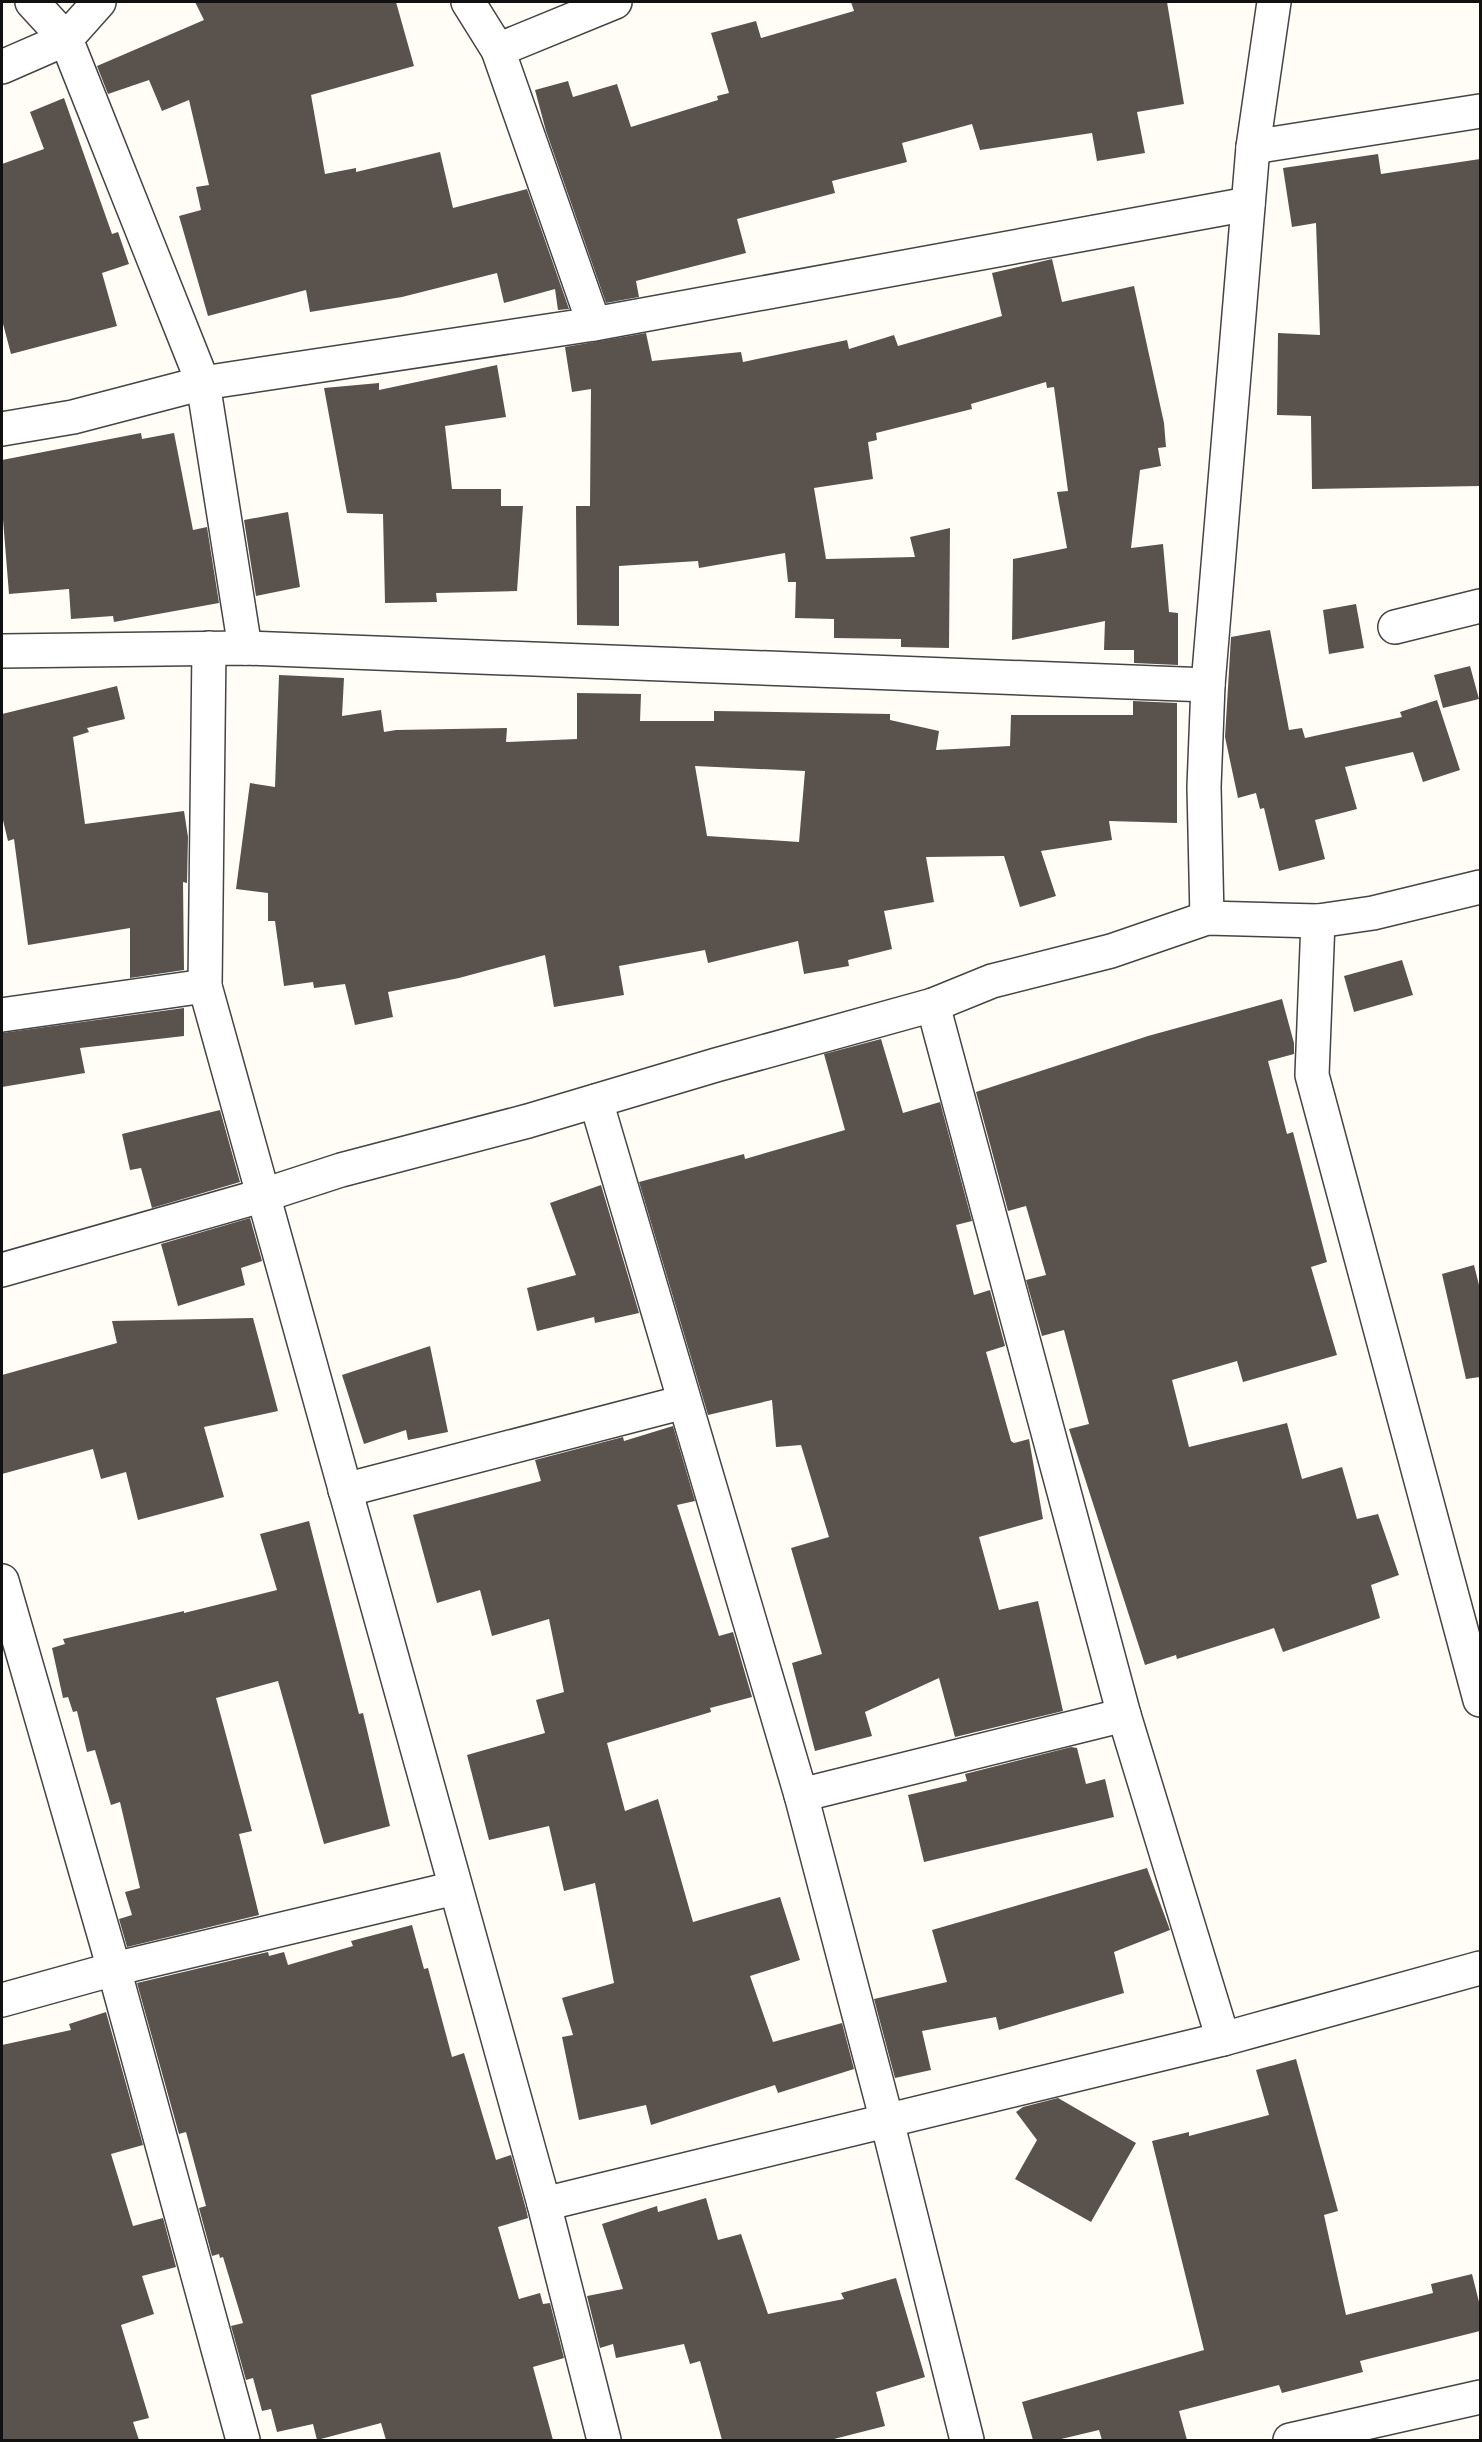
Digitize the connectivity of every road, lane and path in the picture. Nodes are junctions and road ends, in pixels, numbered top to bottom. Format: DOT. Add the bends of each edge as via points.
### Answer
graph roads {
  1 [pos="32,2"];
  2 [pos="99,2"];
  3 [pos="468,2"];
  4 [pos="615,2"];
  5 [pos="1274,2"];
  6 [pos="66,39"];
  7 [pos="498,50"];
  8 [pos="2,68"];
  9 [pos="1480,111"];
  10 [pos="1253,147"];
  11 [pos="1248,204"];
  12 [pos="594,324"];
  13 [pos="203,383"];
  14 [pos="2,429"];
  15 [pos="1480,606"];
  16 [pos="1395,627"];
  17 [pos="209,648"];
  18 [pos="245,648"];
  19 [pos="2,651"];
  20 [pos="1208,685"];
  21 [pos="1480,887"];
  22 [pos="1207,918"];
  23 [pos="1318,921"];
  24 [pos="205,987"];
  25 [pos="933,1005"];
  26 [pos="2,1015"];
  27 [pos="597,1101"];
  28 [pos="264,1195"];
  29 [pos="2,1270"];
  30 [pos="684,1402"];
  31 [pos="345,1490"];
  32 [pos="2,1581"];
  33 [pos="1468,1607"];
  34 [pos="1480,1700"];
  35 [pos="1124,1715"];
  36 [pos="801,1795"];
  37 [pos="455,1888"];
  38 [pos="1480,1968"];
  39 [pos="114,1969"];
  40 [pos="2,2000"];
  41 [pos="1223,2039"];
  42 [pos="887,2121"];
  43 [pos="544,2204"];
  44 [pos="1480,2397"];
  45 [pos="243,2440"];
  46 [pos="604,2440"];
  47 [pos="967,2440"];
  48 [pos="1290,2440"];
  1 -- 6 [label="street"];
  2 -- 6 [label="street"];
  3 -- 7 [label="street"];
  4 -- 7 [label="street"];
  5 -- 10 [label="street"];
  6 -- 8 [label="street"];
  6 -- 13 [label="street"];
  7 -- 12 [label="street"];
  9 -- 10 [label="street"];
  10 -- 11 [label="street"];
  11 -- 12 [label="street"];
  11 -- 20 [label="street"];
  12 -- 13 [label="street"];
  13 -- 14 [label="street" via="73,417"];
  13 -- 18 [label="street"];
  15 -- 16 [label="street"];
  17 -- 18 [label="street"];
  17 -- 19 [label="street"];
  17 -- 24 [label="street"];
  18 -- 20 [label="street"];
  20 -- 22 [label="street" via="1204,786"];
  21 -- 23 [label="street" via="1373,913"];
  22 -- 23 [label="street"];
  22 -- 25 [label="street" via="1111,951 992,981"];
  23 -- 33 [label="street" via="1312,1075"];
  24 -- 26 [label="street"];
  24 -- 28 [label="street"];
  25 -- 27 [label="street"];
  25 -- 35 [label="street"];
  27 -- 28 [label="street" via="341,1170"];
  27 -- 30 [label="street"];
  28 -- 29 [label="street"];
  28 -- 31 [label="street"];
  30 -- 31 [label="street"];
  30 -- 36 [label="street"];
  31 -- 37 [label="street"];
  32 -- 39 [label="street"];
  33 -- 34 [label="street"];
  35 -- 36 [label="street"];
  35 -- 41 [label="street"];
  36 -- 42 [label="street"];
  37 -- 39 [label="street"];
  37 -- 43 [label="street"];
  38 -- 41 [label="street"];
  39 -- 40 [label="street"];
  39 -- 45 [label="street"];
  41 -- 42 [label="street"];
  42 -- 43 [label="street"];
  42 -- 47 [label="street"];
  43 -- 46 [label="street"];
  44 -- 48 [label="street"];
}
